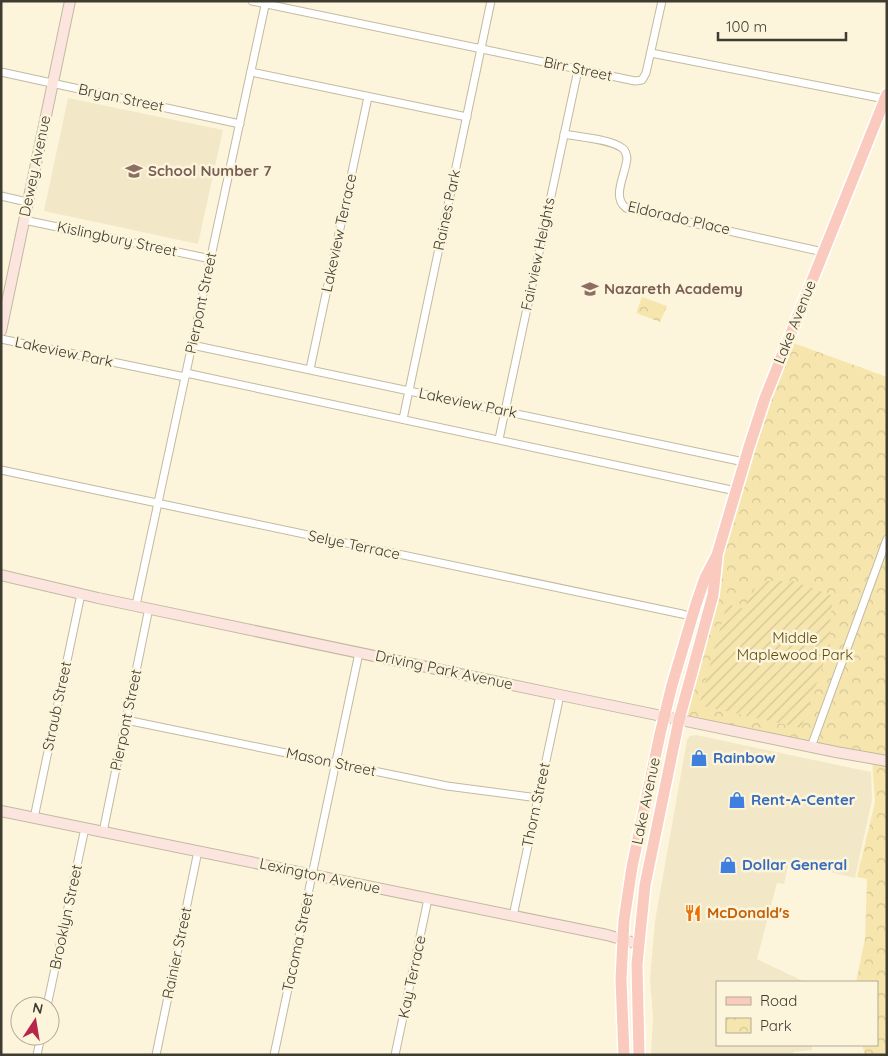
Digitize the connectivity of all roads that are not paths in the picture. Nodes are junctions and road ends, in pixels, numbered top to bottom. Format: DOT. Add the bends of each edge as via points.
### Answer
graph roads {
  1 [pos="70,1"];
  2 [pos="252,1"];
  3 [pos="491,1"];
  4 [pos="662,1"];
  5 [pos="266,3"];
  6 [pos="481,49"];
  7 [pos="651,53"];
  8 [pos="578,70"];
  9 [pos="1,72"];
  10 [pos="251,72"];
  11 [pos="52,83"];
  12 [pos="368,96"];
  13 [pos="886,97"];
  14 [pos="467,117"];
  15 [pos="240,124"];
  16 [pos="564,134"];
  17 [pos="1,196"];
  18 [pos="27,202"];
  19 [pos="24,220"];
  20 [pos="824,252"];
  21 [pos="211,259"];
  22 [pos="1,331"];
  23 [pos="1,339"];
  24 [pos="192,345"];
  25 [pos="310,370"];
  26 [pos="186,375"];
  27 [pos="409,390"];
  28 [pos="505,411"];
  29 [pos="403,419"];
  30 [pos="499,439"];
  31 [pos="744,462"];
  32 [pos="1,470"];
  33 [pos="736,490"];
  34 [pos="158,504"];
  35 [pos="887,539"];
  36 [pos="717,555"];
  37 [pos="1,575"];
  38 [pos="81,594"];
  39 [pos="136,606"];
  40 [pos="149,608"];
  41 [pos="692,617"];
  42 [pos="706,621"];
  43 [pos="359,652"];
  44 [pos="560,695"];
  45 [pos="664,717"];
  46 [pos="126,720"];
  47 [pos="679,720"];
  48 [pos="811,747"];
  49 [pos="887,761"];
  50 [pos="336,763"];
  51 [pos="538,798"];
  52 [pos="1,811"];
  53 [pos="34,818"];
  54 [pos="85,828"];
  55 [pos="103,832"];
  56 [pos="198,851"];
  57 [pos="312,875"];
  58 [pos="428,898"];
  59 [pos="513,916"];
  60 [pos="623,939"];
  61 [pos="638,944"];
  62 [pos="49,996"];
  63 [pos="156,1055"];
  64 [pos="274,1055"];
  65 [pos="395,1055"];
  66 [pos="624,1055"];
  67 [pos="639,1055"];
  1 -- 11 [label="street, Dewey Avenue"];
  2 -- 5 [label="street, Birr Street"];
  3 -- 6 [label="street, Raines Park"];
  4 -- 7 [label="street"];
  5 -- 6 [label="street, Birr Street"];
  5 -- 10 [label="street, Pierpont Street"];
  6 -- 8 [label="street, Birr Street"];
  6 -- 14 [label="street, Raines Park"];
  7 -- 8 [label="street, Birr Street" via="646,73 640,81"];
  7 -- 13 [label="street"];
  8 -- 16 [label="street, Fairview Heights"];
  9 -- 11 [label="street, Bryan Street"];
  10 -- 12 [label="street"];
  10 -- 15 [label="street, Pierpont Street"];
  11 -- 15 [label="street, Bryan Street"];
  11 -- 18 [label="street, Dewey Avenue"];
  12 -- 14 [label="street"];
  12 -- 25 [label="street, Lakeview Terrace"];
  13 -- 20 [label="main road, Lake Avenue"];
  14 -- 27 [label="street, Raines Park"];
  15 -- 21 [label="street, Pierpont Street"];
  16 -- 20 [label="street, Eldorado Place" via="623,148 627,164 619,197 626,208"];
  16 -- 28 [label="street, Fairview Heights"];
  17 -- 18 [label="street"];
  18 -- 19 [label="street, Dewey Avenue"];
  19 -- 21 [label="street, Kislingbury Street"];
  19 -- 22 [label="street, Dewey Avenue"];
  20 -- 31 [label="main road, Lake Avenue" via="765,398"];
  21 -- 24 [label="street, Pierpont Street"];
  23 -- 26 [label="street, Lakeview Park"];
  24 -- 25 [label="street, Lakeview Park"];
  24 -- 26 [label="street, Pierpont Street"];
  25 -- 27 [label="street, Lakeview Park"];
  26 -- 29 [label="street, Lakeview Park"];
  26 -- 34 [label="street, Pierpont Street"];
  27 -- 28 [label="street, Lakeview Park"];
  27 -- 29 [label="street, Raines Park"];
  28 -- 30 [label="street, Fairview Heights"];
  28 -- 31 [label="street, Lakeview Park"];
  29 -- 30 [label="street, Lakeview Park"];
  30 -- 33 [label="street, Lakeview Park"];
  31 -- 33 [label="main road, Lake Avenue"];
  32 -- 34 [label="street, Selye Terrace"];
  33 -- 36 [label="main road, Lake Avenue"];
  34 -- 39 [label="street, Pierpont Street"];
  34 -- 41 [label="street, Selye Terrace"];
  35 -- 48 [label="street"];
  36 -- 41 [label="main road, Lake Avenue" via="705,578"];
  36 -- 42 [label="main road, Lake Avenue"];
  37 -- 38 [label="street, Driving Park Avenue"];
  38 -- 39 [label="street, Driving Park Avenue"];
  38 -- 53 [label="street, Straub Street"];
  39 -- 40 [label="street, Driving Park Avenue"];
  40 -- 43 [label="street, Driving Park Avenue"];
  40 -- 46 [label="street, Pierpont Street"];
  41 -- 42 [label="street, Selye Terrace"];
  41 -- 45 [label="main road, Lake Avenue"];
  42 -- 47 [label="main road, Lake Avenue"];
  43 -- 44 [label="street, Driving Park Avenue"];
  43 -- 50 [label="street, Tacoma Street"];
  44 -- 45 [label="street, Driving Park Avenue"];
  44 -- 51 [label="street, Thorn Street"];
  45 -- 47 [label="street, Driving Park Avenue"];
  45 -- 60 [label="main road, Lake Avenue" via="630,881"];
  46 -- 50 [label="street, Mason Street"];
  46 -- 55 [label="street, Pierpont Street"];
  47 -- 48 [label="street, Driving Park Avenue"];
  47 -- 61 [label="main road, Lake Avenue" via="647,870"];
  48 -- 49 [label="street, Driving Park Avenue"];
  50 -- 51 [label="street, Mason Street" via="453,788"];
  50 -- 57 [label="street, Tacoma Street"];
  51 -- 59 [label="street, Thorn Street"];
  52 -- 53 [label="street, Lexington Avenue"];
  53 -- 54 [label="street, Lexington Avenue"];
  54 -- 55 [label="street, Lexington Avenue"];
  54 -- 62 [label="street, Brooklyn Street"];
  55 -- 56 [label="street, Lexington Avenue"];
  56 -- 57 [label="street, Lexington Avenue"];
  56 -- 63 [label="street, Rainier Street"];
  57 -- 58 [label="street, Lexington Avenue"];
  57 -- 64 [label="street, Tacoma Street"];
  58 -- 59 [label="street, Lexington Avenue"];
  58 -- 65 [label="street, Kay Terrace"];
  59 -- 60 [label="street, Lexington Avenue"];
  60 -- 61 [label="street, Lexington Avenue"];
  60 -- 66 [label="main road, Lake Avenue"];
  61 -- 67 [label="main road, Lake Avenue"];
}
